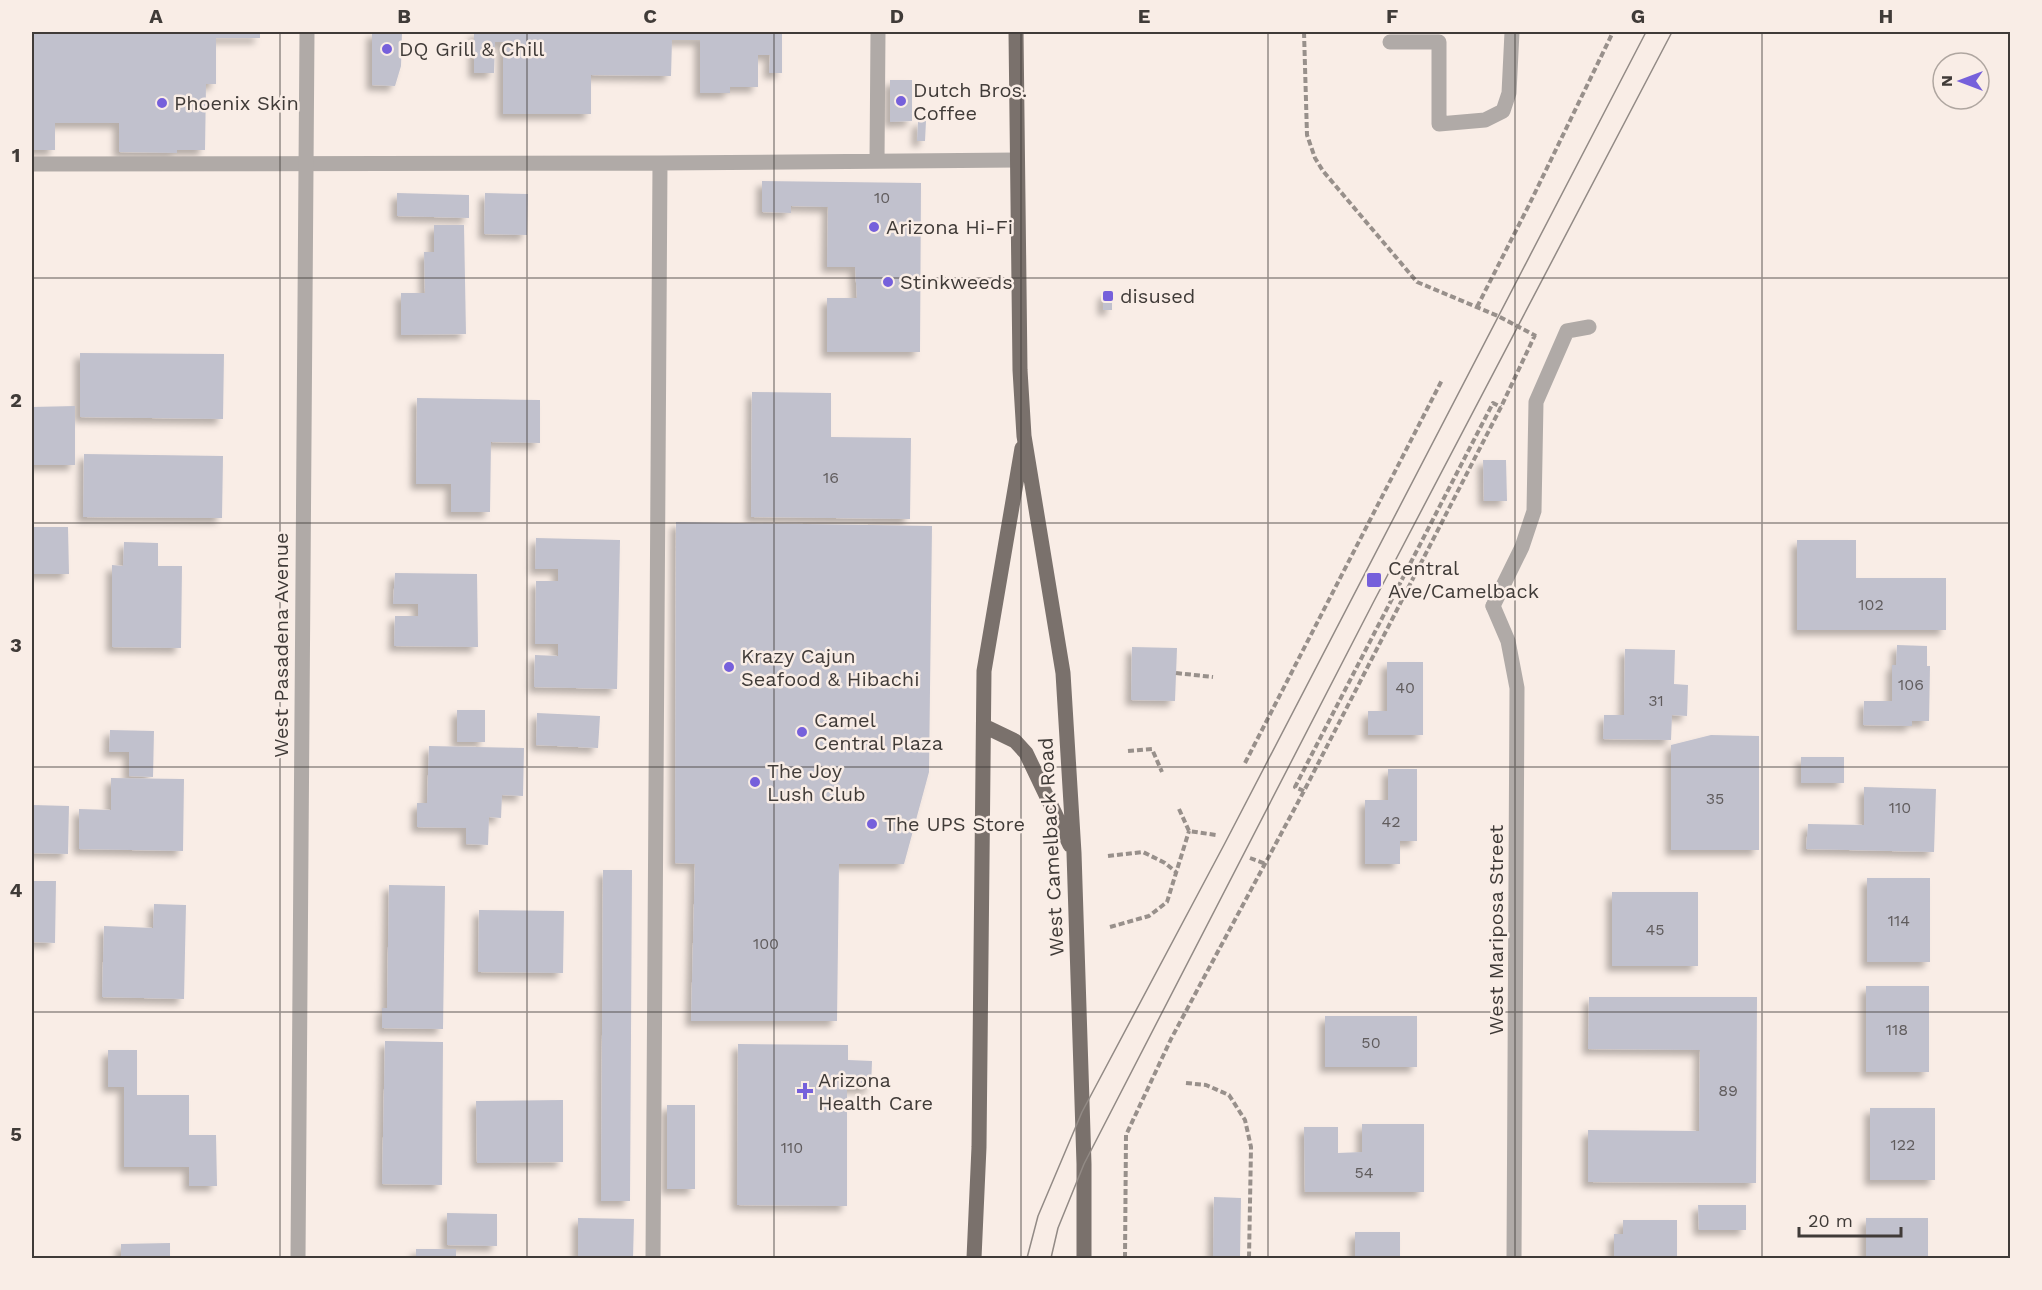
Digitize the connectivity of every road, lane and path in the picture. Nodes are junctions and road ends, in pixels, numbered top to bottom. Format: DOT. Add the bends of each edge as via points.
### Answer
graph roads {
  1 [pos="307,32"];
  2 [pos="878,32"];
  3 [pos="1017,32"];
  4 [pos="1304,32"];
  5 [pos="1512,32"];
  6 [pos="1613,32"];
  7 [pos="1390,42"];
  8 [pos="1017,160"];
  9 [pos="878,161"];
  10 [pos="306,162"];
  11 [pos="660,163"];
  12 [pos="32,164"];
  13 [pos="1477,307"];
  14 [pos="1589,327"];
  15 [pos="1535,335"];
  16 [pos="1544,342"];
  17 [pos="1442,380"];
  18 [pos="1500,407"];
  19 [pos="1024,436"];
  20 [pos="1176,674"];
  21 [pos="1213,677"];
  22 [pos="984,726"];
  23 [pos="1128,751"];
  24 [pos="1245,764"];
  25 [pos="1162,771"];
  26 [pos="1304,791"];
  27 [pos="1179,809"];
  28 [pos="1189,831"];
  29 [pos="1216,835"];
  30 [pos="1074,853"];
  31 [pos="1108,856"];
  32 [pos="1250,858"];
  33 [pos="1266,864"];
  34 [pos="1176,872"];
  35 [pos="1110,927"];
  36 [pos="1186,1083"];
  37 [pos="298,1258"];
  38 [pos="653,1258"];
  39 [pos="974,1258"];
  40 [pos="1084,1258"];
  41 [pos="1125,1258"];
  42 [pos="1250,1258"];
  43 [pos="1514,1258"];
  1 -- 10 [label="street, West Pasadena Avenue"];
  2 -- 9 [label="street"];
  3 -- 8 [label="main road, West Camelback Road"];
  4 -- 13 [label="path" via="1305,123 1314,158 1417,282"];
  5 -- 7 [label="street" via="1509,93 1503,111 1485,120 1439,124 1439,42"];
  6 -- 13 [label="path"];
  8 -- 9 [label="street"];
  8 -- 19 [label="main road, West Camelback Road"];
  9 -- 11 [label="street"];
  10 -- 11 [label="street"];
  10 -- 12 [label="street"];
  10 -- 37 [label="street, West Pasadena Avenue"];
  11 -- 38 [label="street"];
  13 -- 15 [label="path"];
  14 -- 43 [label="street, West Mariposa Street" via="1567,331 1536,402 1534,512 1522,548 1493,606 1508,641 1517,688"];
  15 -- 16 [label="path"];
  15 -- 18 [label="path"];
  17 -- 24 [label="path"];
  18 -- 26 [label="path"];
  18 -- 26 [label="path" via="1493,404 1295,787"];
  19 -- 22 [label="main road, West Camelback Road" via="984,671"];
  19 -- 30 [label="main road, West Camelback Road" via="1063,674"];
  20 -- 21 [label="path"];
  22 -- 30 [label="main road" via="1015,741 1026,753"];
  22 -- 39 [label="main road, West Camelback Road"];
  23 -- 25 [label="path" via="1152,749"];
  26 -- 33 [label="path"];
  27 -- 28 [label="path"];
  28 -- 29 [label="path"];
  28 -- 34 [label="path"];
  30 -- 40 [label="main road, West Camelback Road"];
  31 -- 34 [label="path" via="1143,852"];
  32 -- 33 [label="path"];
  33 -- 41 [label="path" via="1172,1039 1126,1135"];
  34 -- 35 [label="path" via="1167,902 1149,915"];
  36 -- 42 [label="path" via="1206,1085 1228,1095 1245,1120 1251,1147"];
}
